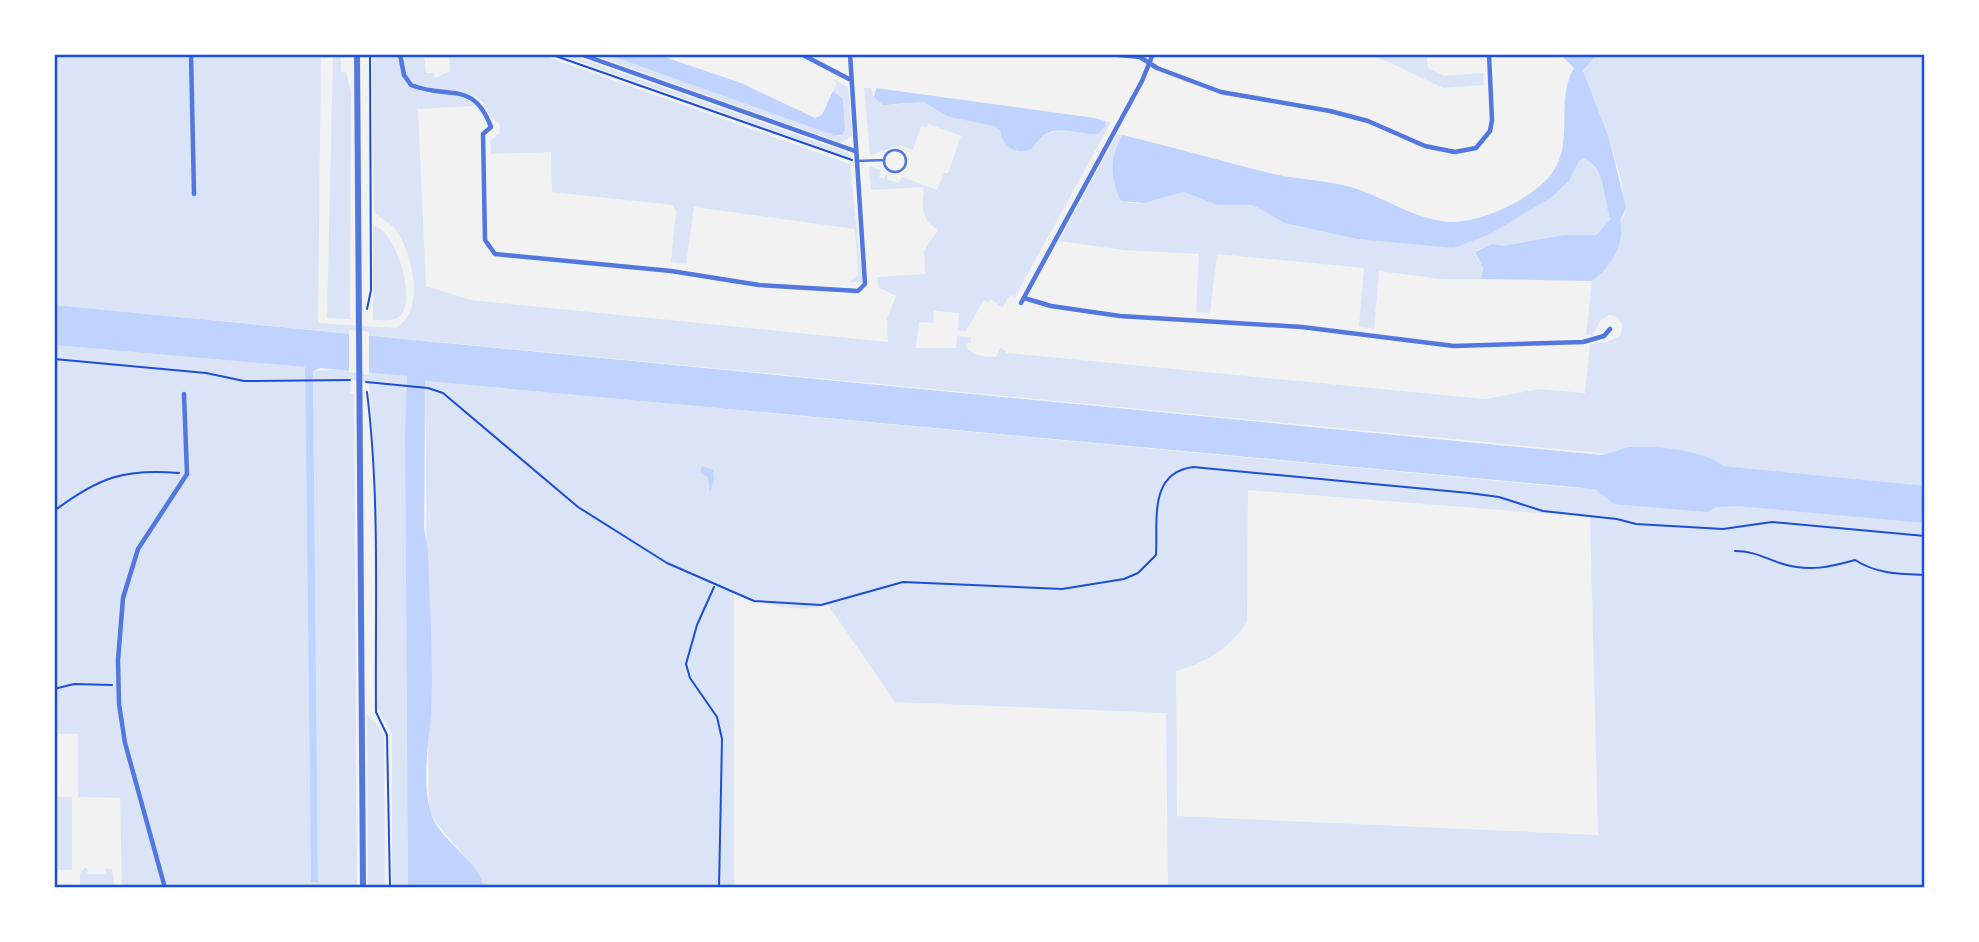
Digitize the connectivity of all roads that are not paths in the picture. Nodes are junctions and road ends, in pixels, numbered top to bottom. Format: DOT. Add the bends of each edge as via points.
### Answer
graph roads {
  1 [pos="191,54"];
  2 [pos="357,54"];
  3 [pos="400,54"];
  4 [pos="580,54"];
  5 [pos="801,54"];
  6 [pos="850,54"];
  7 [pos="1108,54"];
  8 [pos="1153,54"];
  9 [pos="1489,54"];
  10 [pos="1150,62"];
  11 [pos="852,81"];
  12 [pos="855,151"];
  13 [pos="884,160"];
  14 [pos="856,161"];
  15 [pos="194,194"];
  16 [pos="1611,328"];
  17 [pos="184,394"];
  18 [pos="165,888"];
  19 [pos="363,888"];
  1 -- 15 [label="street"];
  2 -- 19 [label="street" via="363,317"];
  3 -- 14 [label="street" via="411,85 464,94 483,108 491,127 483,134 485,240 500,257 858,291 865,284"];
  4 -- 12 [label="street"];
  5 -- 11 [label="street"];
  6 -- 11 [label="street"];
  7 -- 10 [label="street"];
  8 -- 10 [label="street"];
  9 -- 10 [label="street" via="1490,131 1476,148 1455,152 1430,148 1368,121 1330,111 1221,92"];
  10 -- 16 [label="street" via="1022,300 1120,316 1302,327 1454,346 1583,342 1604,336"];
  11 -- 12 [label="street"];
  12 -- 14 [label="street"];
  13 -- 13 [label="lane" via="895,150 906,159 898,172 888,169"];
  13 -- 14 [label="lane"];
  17 -- 18 [label="street" via="187,474 148,531 129,575 119,629 118,686 125,743"];
}
